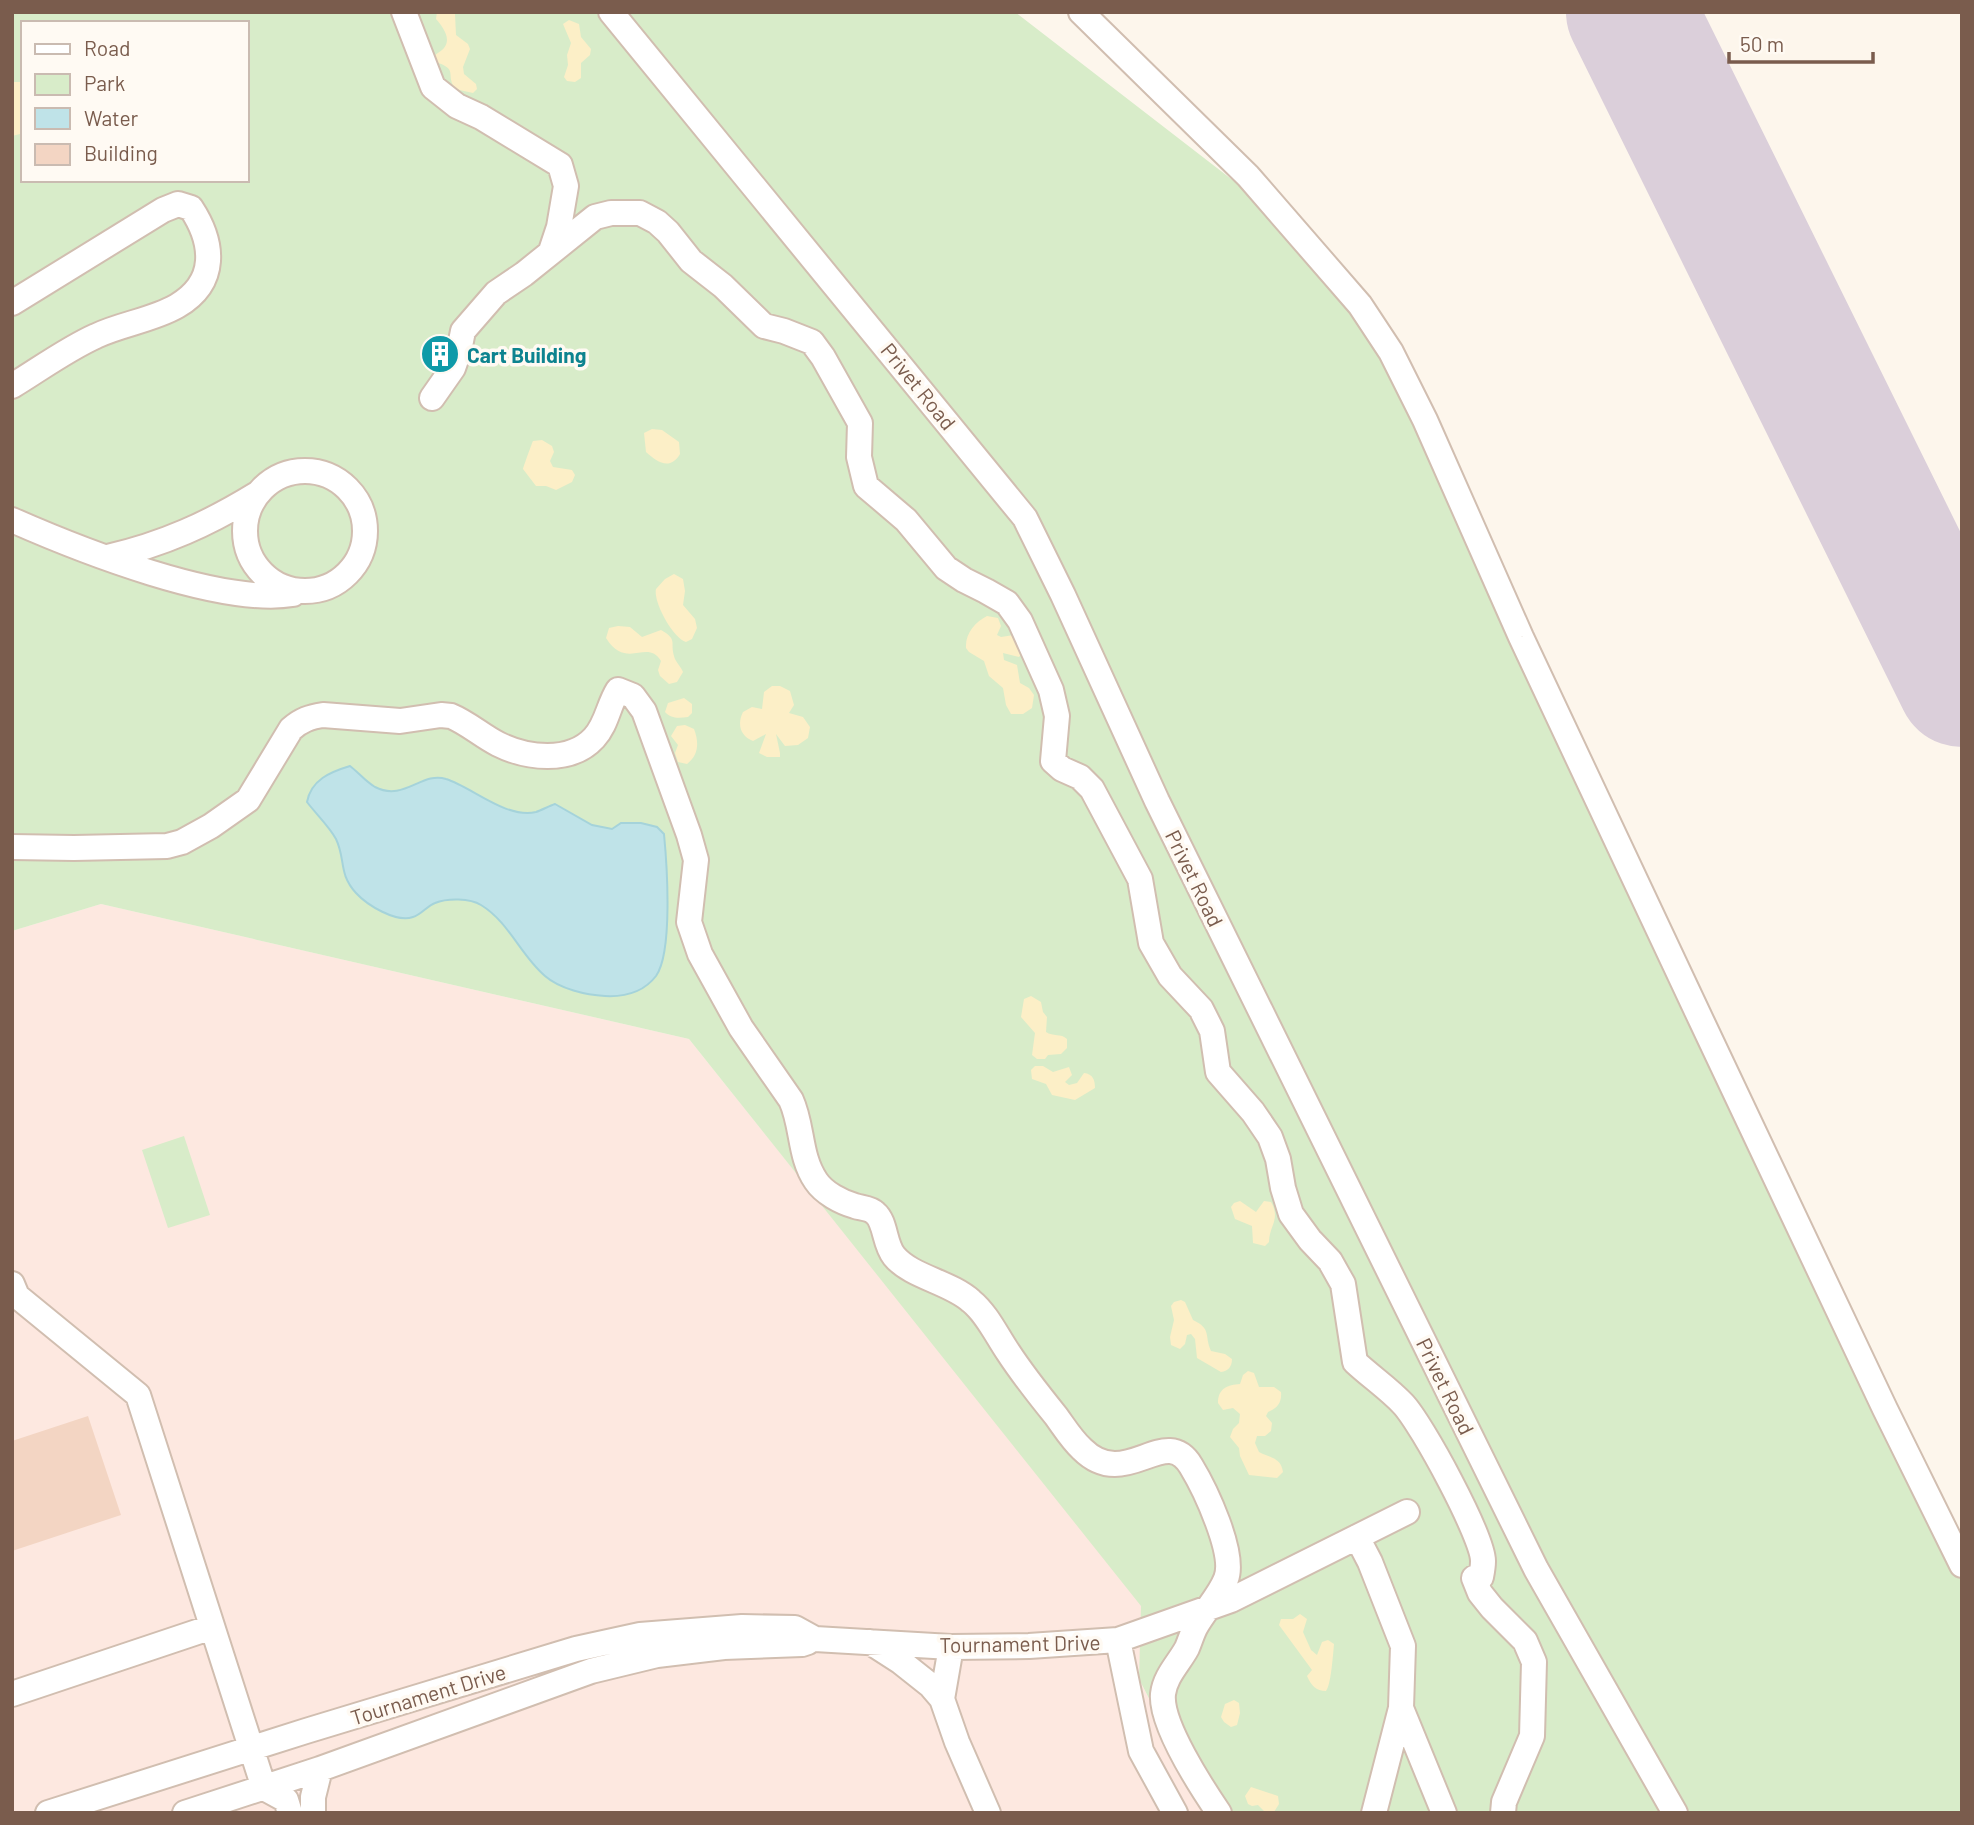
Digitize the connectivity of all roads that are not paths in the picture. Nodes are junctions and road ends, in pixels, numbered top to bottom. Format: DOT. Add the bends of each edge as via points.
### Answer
graph roads {
  1 [pos="404,12"];
  2 [pos="611,12"];
  3 [pos="1081,12"];
  4 [pos="566,186"];
  5 [pos="601,215"];
  6 [pos="551,251"];
  7 [pos="12,303"];
  8 [pos="12,386"];
  9 [pos="432,398"];
  10 [pos="257,493"];
  11 [pos="12,520"];
  12 [pos="107,557"];
  13 [pos="312,591"];
  14 [pos="12,846"];
  15 [pos="12,1284"];
  16 [pos="1407,1512"];
  17 [pos="1357,1537"];
  18 [pos="1962,1565"];
  19 [pos="1208,1608"];
  20 [pos="212,1627"];
  21 [pos="815,1639"];
  22 [pos="866,1640"];
  23 [pos="1118,1640"];
  24 [pos="951,1647"];
  25 [pos="12,1694"];
  26 [pos="942,1699"];
  27 [pos="1401,1708"];
  28 [pos="252,1749"];
  29 [pos="320,1769"];
  30 [pos="264,1788"];
  31 [pos="196,1812"];
  32 [pos="48,1813"];
  33 [pos="257,1813"];
  34 [pos="290,1813"];
  35 [pos="313,1813"];
  36 [pos="988,1813"];
  37 [pos="1175,1813"];
  38 [pos="1219,1813"];
  39 [pos="1374,1813"];
  40 [pos="1444,1813"];
  41 [pos="1503,1813"];
  42 [pos="1675,1813"];
  1 -- 4 [label="street" via="433,87 457,106 560,165"];
  2 -- 42 [label="street, Privet Road" via="1025,518 1157,801 1536,1569"];
  3 -- 18 [label="street" via="1248,176 1360,305 1391,352 1591,786"];
  4 -- 5 [label="street"];
  4 -- 6 [label="street"];
  5 -- 6 [label="street"];
  5 -- 41 [label="street" via="640,213 657,222 691,261 764,326 812,342 860,423 859,457 866,486 906,520 946,568 1007,603 1020,621 1052,690 1056,716 1053,761 1092,789 1140,879 1150,943 1170,976 1201,1009 1212,1031 1218,1072 1270,1138 1291,1214 1343,1284 1355,1362 1403,1404 1423,1430 1479,1546 1481,1577 1475,1578 1480,1593 1525,1641 1534,1662 1532,1736"];
  6 -- 9 [label="street" via="496,293 463,331 453,368"];
  7 -- 8 [label="street" via="178,204 191,208 206,235 207,271 191,296 175,307 86,340"];
  10 -- 12 [label="street" via="222,516 164,542"];
  10 -- 13 [label="street" via="244,532 248,552 274,583"];
  10 -- 13 [label="street" via="292,472 313,471 347,488 358,503 364,541 358,559 347,574"];
  11 -- 12 [label="street"];
  12 -- 13 [label="street" via="162,576 258,596"];
  14 -- 19 [label="street" via="167,846 182,842 248,800 291,729 312,717 400,721 452,716 508,749 550,756 574,752 593,740 618,690 633,696 654,736 696,860 689,922 700,954 741,1028 791,1100 803,1153 817,1183 845,1203 874,1212 894,1256 905,1265 972,1301 1082,1450 1115,1464 1164,1450 1187,1459 1230,1562 1227,1578"];
  15 -- 20 [label="street" via="17,1296 138,1395"];
  16 -- 17 [label="street, Tournament Drive"];
  17 -- 19 [label="street, Tournament Drive"];
  17 -- 27 [label="street" via="1403,1646"];
  19 -- 23 [label="street, Tournament Drive"];
  19 -- 38 [label="street" via="1166,1681 1163,1696 1177,1743"];
  20 -- 25 [label="street"];
  20 -- 28 [label="street"];
  21 -- 22 [label="street, Tournament Drive"];
  21 -- 28 [label="street, Tournament Drive" via="794,1628 742,1627 610,1641"];
  21 -- 29 [label="street, Tournament Drive" via="802,1644 657,1655 592,1671"];
  22 -- 24 [label="street, Tournament Drive"];
  22 -- 26 [label="street" via="901,1662"];
  23 -- 24 [label="street, Tournament Drive"];
  23 -- 37 [label="street" via="1141,1751"];
  24 -- 26 [label="street"];
  26 -- 36 [label="street"];
  27 -- 39 [label="street"];
  27 -- 40 [label="street"];
  28 -- 30 [label="street"];
  28 -- 32 [label="street, Tournament Drive"];
  29 -- 30 [label="street, Tournament Drive"];
  29 -- 35 [label="street"];
  30 -- 31 [label="street, Tournament Drive"];
  30 -- 33 [label="street"];
  30 -- 34 [label="street" via="286,1800"];
}
